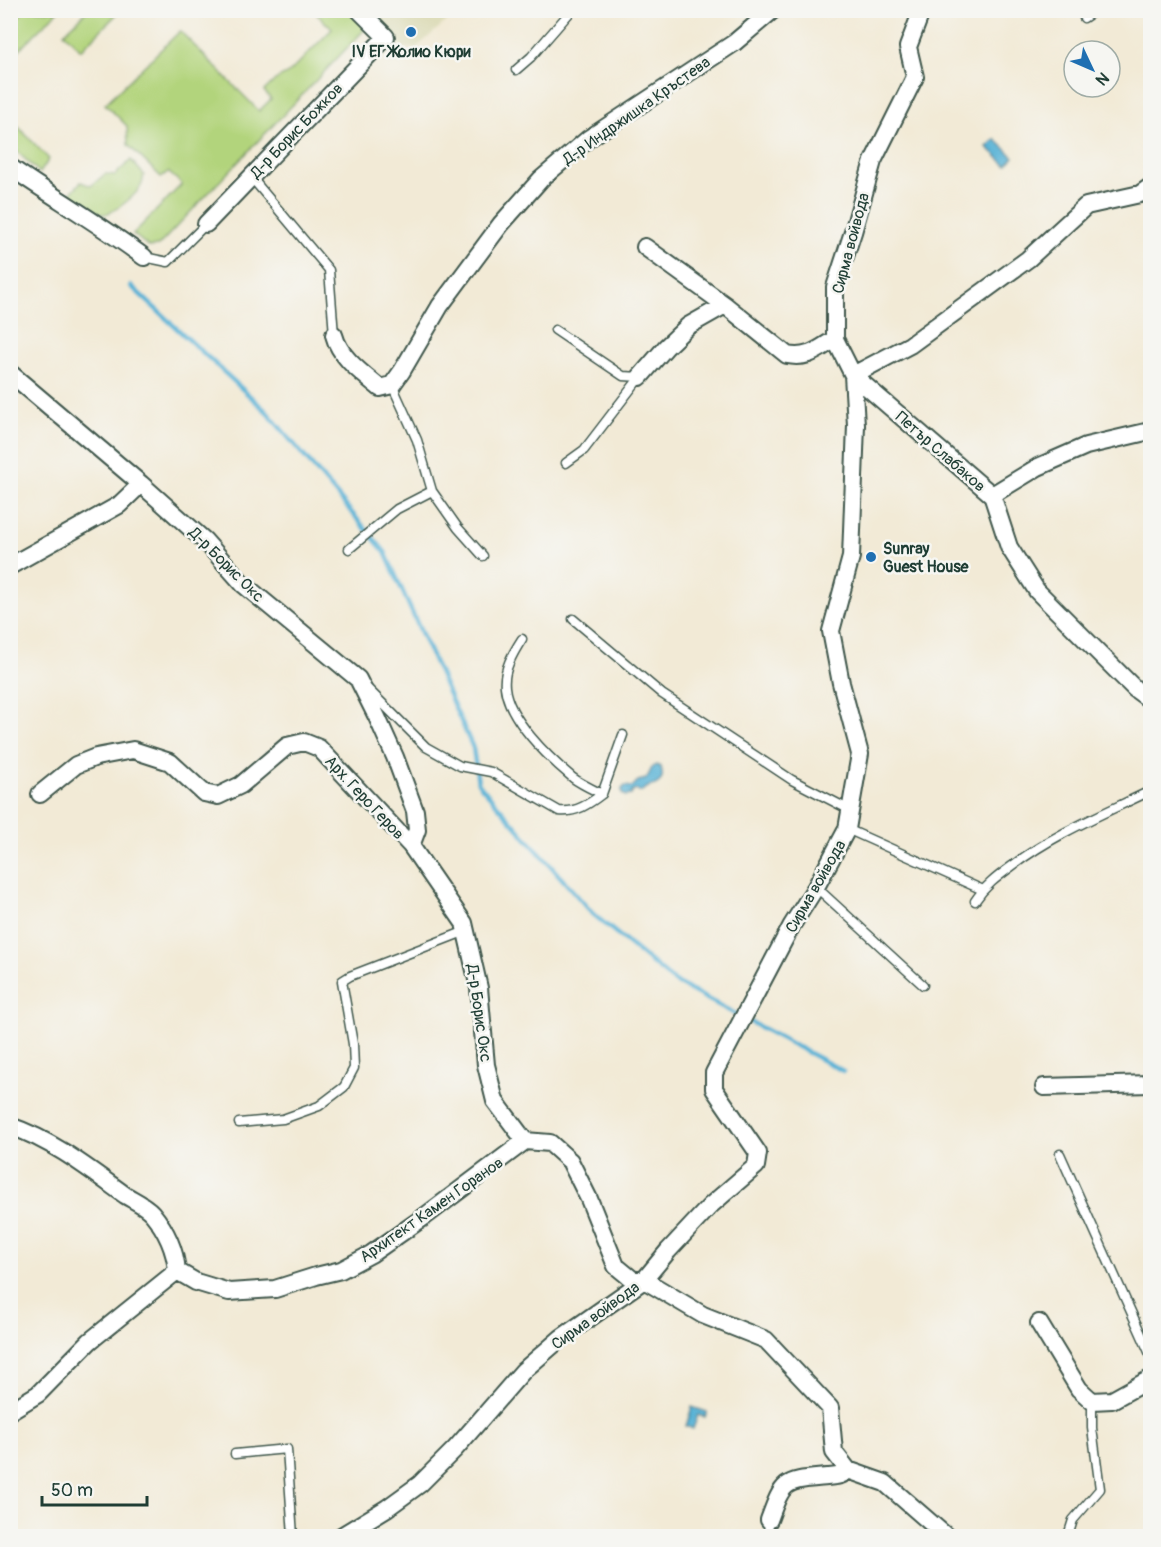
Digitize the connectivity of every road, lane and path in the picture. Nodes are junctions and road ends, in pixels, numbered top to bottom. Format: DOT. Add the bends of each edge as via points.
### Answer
graph roads {
  1 [pos="359,10"];
  2 [pos="572,10"];
  3 [pos="773,10"];
  4 [pos="922,10"];
  5 [pos="1096,10"];
  6 [pos="1084,18"];
  7 [pos="516,70"];
  8 [pos="10,167"];
  9 [pos="251,177"];
  10 [pos="1150,187"];
  11 [pos="206,224"];
  12 [pos="645,247"];
  13 [pos="144,257"];
  14 [pos="725,305"];
  15 [pos="555,330"];
  16 [pos="334,335"];
  17 [pos="835,339"];
  18 [pos="10,373"];
  19 [pos="853,375"];
  20 [pos="640,377"];
  21 [pos="392,385"];
  22 [pos="1150,431"];
  23 [pos="566,463"];
  24 [pos="141,484"];
  25 [pos="432,491"];
  26 [pos="992,495"];
  27 [pos="349,549"];
  28 [pos="483,556"];
  29 [pos="10,566"];
  30 [pos="573,620"];
  31 [pos="522,639"];
  32 [pos="358,679"];
  33 [pos="1150,700"];
  34 [pos="623,735"];
  35 [pos="1150,791"];
  36 [pos="40,794"];
  37 [pos="602,794"];
  38 [pos="850,810"];
  39 [pos="847,830"];
  40 [pos="411,846"];
  41 [pos="816,887"];
  42 [pos="983,890"];
  43 [pos="975,901"];
  44 [pos="466,931"];
  45 [pos="923,986"];
  46 [pos="1150,1084"];
  47 [pos="1044,1087"];
  48 [pos="239,1123"];
  49 [pos="10,1126"];
  50 [pos="525,1141"];
  51 [pos="1060,1154"];
  52 [pos="177,1271"];
  53 [pos="644,1280"];
  54 [pos="1039,1323"];
  55 [pos="1150,1354"];
  56 [pos="1150,1379"];
  57 [pos="1092,1401"];
  58 [pos="10,1411"];
  59 [pos="235,1454"];
  60 [pos="848,1470"];
  61 [pos="768,1528"];
  62 [pos="293,1536"];
  63 [pos="341,1536"];
  64 [pos="946,1536"];
  65 [pos="1068,1536"];
  1 -- 9 [label="street, Д-р Борис Божков" via="386,37"];
  2 -- 7 [label="lane"];
  3 -- 21 [label="street, Д-р Индржишка Кръстева" via="734,43 588,139 541,179 501,224 441,306"];
  4 -- 17 [label="street, Сирма войвода" via="908,47 915,77 873,161 835,287"];
  5 -- 6 [label="lane"];
  8 -- 13 [label="street"];
  9 -- 11 [label="street, Д-р Борис Божков"];
  9 -- 16 [label="lane" via="329,270"];
  10 -- 19 [label="street" via="1140,194 1086,206 1019,266 910,345"];
  11 -- 13 [label="lane" via="168,262"];
  12 -- 14 [label="street"];
  14 -- 17 [label="street" via="787,355 799,358"];
  14 -- 20 [label="street" via="688,326"];
  15 -- 20 [label="lane" via="623,376"];
  16 -- 21 [label="street" via="337,347 355,367 381,388"];
  17 -- 19 [label="street, Сирма войвода"];
  18 -- 24 [label="street, Д-р Борис Окс"];
  19 -- 26 [label="street, Петър Слабаков"];
  19 -- 38 [label="street, Сирма войвода" via="856,425 851,557 831,631 860,754"];
  20 -- 23 [label="lane" via="584,450"];
  21 -- 25 [label="lane" via="417,440"];
  22 -- 26 [label="street" via="1086,446 1038,467"];
  24 -- 29 [label="street" via="119,505"];
  24 -- 32 [label="street, Д-р Борис Окс" via="205,541 243,584"];
  25 -- 27 [label="lane" via="397,509"];
  25 -- 28 [label="lane"];
  26 -- 33 [label="street, Петър Слабаков" via="1009,547 1037,591"];
  30 -- 38 [label="lane" via="662,694 792,780"];
  31 -- 37 [label="lane" via="508,664 504,684 508,702 541,747 574,779"];
  32 -- 37 [label="lane" via="426,747 460,766 491,772 559,811 569,812 588,805"];
  32 -- 40 [label="street, Д-р Борис Окс" via="415,810 417,830"];
  34 -- 37 [label="lane"];
  35 -- 42 [label="lane" via="1056,837"];
  36 -- 40 [label="street, Арх. Геро Геров" via="76,765 133,750 170,762 204,793 218,796 241,785 287,746 304,742 319,748"];
  38 -- 39 [label="street, Сирма войвода"];
  39 -- 41 [label="street, Сирма войвода"];
  39 -- 42 [label="lane"];
  40 -- 44 [label="street, Д-р Борис Окс"];
  41 -- 45 [label="lane"];
  41 -- 53 [label="street, Сирма войвода" via="714,1073 714,1089 758,1153 750,1171 711,1205"];
  42 -- 43 [label="lane"];
  44 -- 48 [label="lane" via="342,981 354,1068 344,1087 319,1106 283,1119"];
  44 -- 50 [label="street, Д-р Борис Окс" via="479,988 486,1065 495,1101"];
  46 -- 47 [label="street"];
  49 -- 52 [label="street" via="56,1148 150,1211 175,1255"];
  50 -- 52 [label="street, Архитект Камен Горанов" via="424,1217 341,1270 275,1289 229,1292 196,1282"];
  50 -- 53 [label="street" via="550,1143 570,1161 616,1266 633,1280"];
  51 -- 55 [label="lane"];
  52 -- 58 [label="street" via="90,1341 38,1394"];
  53 -- 60 [label="street" via="703,1315 766,1340 830,1408 834,1452"];
  53 -- 63 [label="street, Сирма войвода" via="561,1338 523,1371 420,1484"];
  54 -- 57 [label="street" via="1080,1389"];
  56 -- 57 [label="street" via="1112,1400"];
  57 -- 65 [label="lane" via="1100,1489 1073,1520"];
  59 -- 62 [label="lane" via="286,1449"];
  60 -- 61 [label="street" via="842,1476 789,1482 778,1496"];
  60 -- 64 [label="street" via="885,1483"];
}
